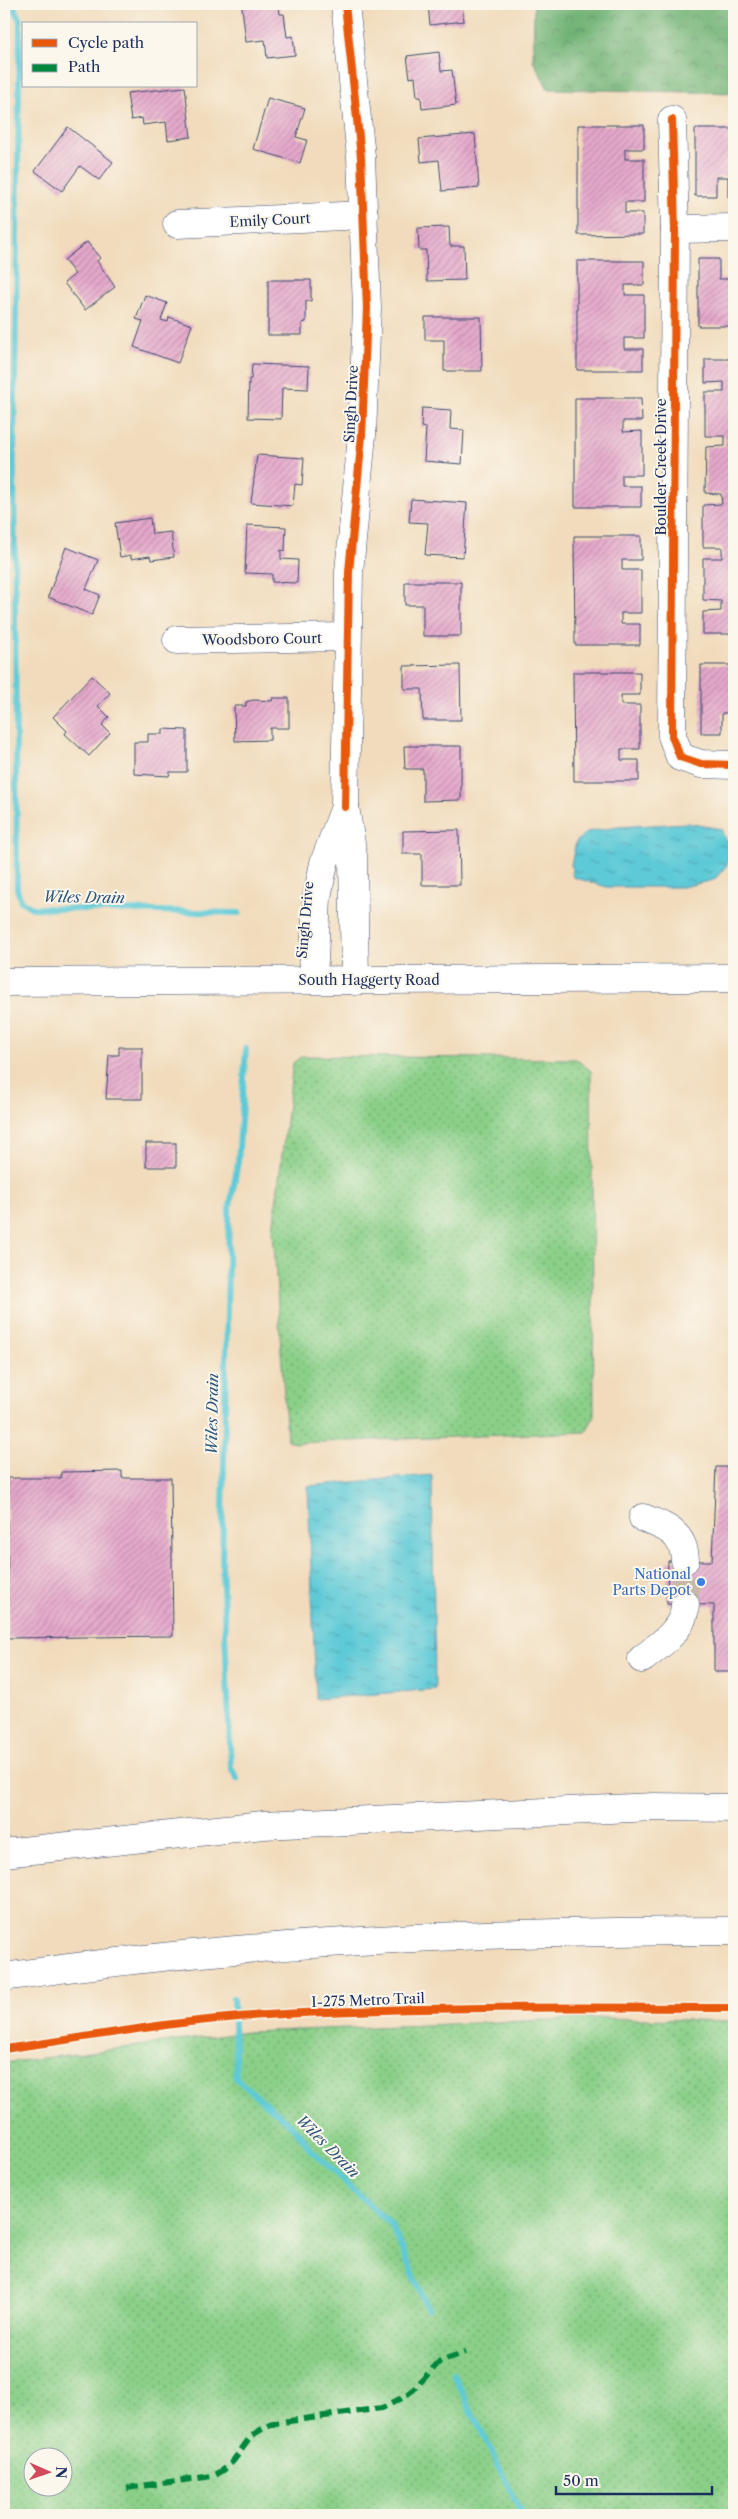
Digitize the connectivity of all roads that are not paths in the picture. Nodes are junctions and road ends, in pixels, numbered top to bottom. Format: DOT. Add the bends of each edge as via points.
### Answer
graph roads {
  1 [pos="345,4"];
  2 [pos="672,120"];
  3 [pos="364,215"];
  4 [pos="176,224"];
  5 [pos="734,228"];
  6 [pos="675,229"];
  7 [pos="347,637"];
  8 [pos="177,640"];
  9 [pos="734,764"];
  10 [pos="345,807"];
  11 [pos="734,978"];
  12 [pos="313,980"];
  13 [pos="355,981"];
  14 [pos="4,982"];
  15 [pos="642,1518"];
  16 [pos="685,1560"];
  17 [pos="685,1604"];
  18 [pos="642,1659"];
  19 [pos="734,1808"];
  20 [pos="4,1853"];
  21 [pos="734,1931"];
  22 [pos="4,1977"];
  1 -- 3 [label="main road, Singh Drive"];
  2 -- 6 [label="main road, Boulder Creek Drive"];
  3 -- 4 [label="main road, Emily Court"];
  3 -- 7 [label="main road, Singh Drive" via="366,375"];
  5 -- 6 [label="main road"];
  6 -- 9 [label="main road, Boulder Creek Drive" via="672,736 680,757 701,764"];
  7 -- 8 [label="main road, Woodsboro Court"];
  7 -- 10 [label="main road, Singh Drive"];
  10 -- 12 [label="main road, Singh Drive" via="324,862 317,897"];
  10 -- 13 [label="main road, Singh Drive" via="353,856"];
  11 -- 13 [label="main road, South Haggerty Road"];
  12 -- 13 [label="main road, South Haggerty Road"];
  12 -- 14 [label="main road, South Haggerty Road"];
  15 -- 16 [label="main road" via="669,1528 684,1548"];
  17 -- 18 [label="main road" via="685,1614 670,1636"];
  19 -- 20 [label="main road" via="654,1807 273,1824"];
  21 -- 22 [label="main road" via="360,1940 105,1962"];
}
